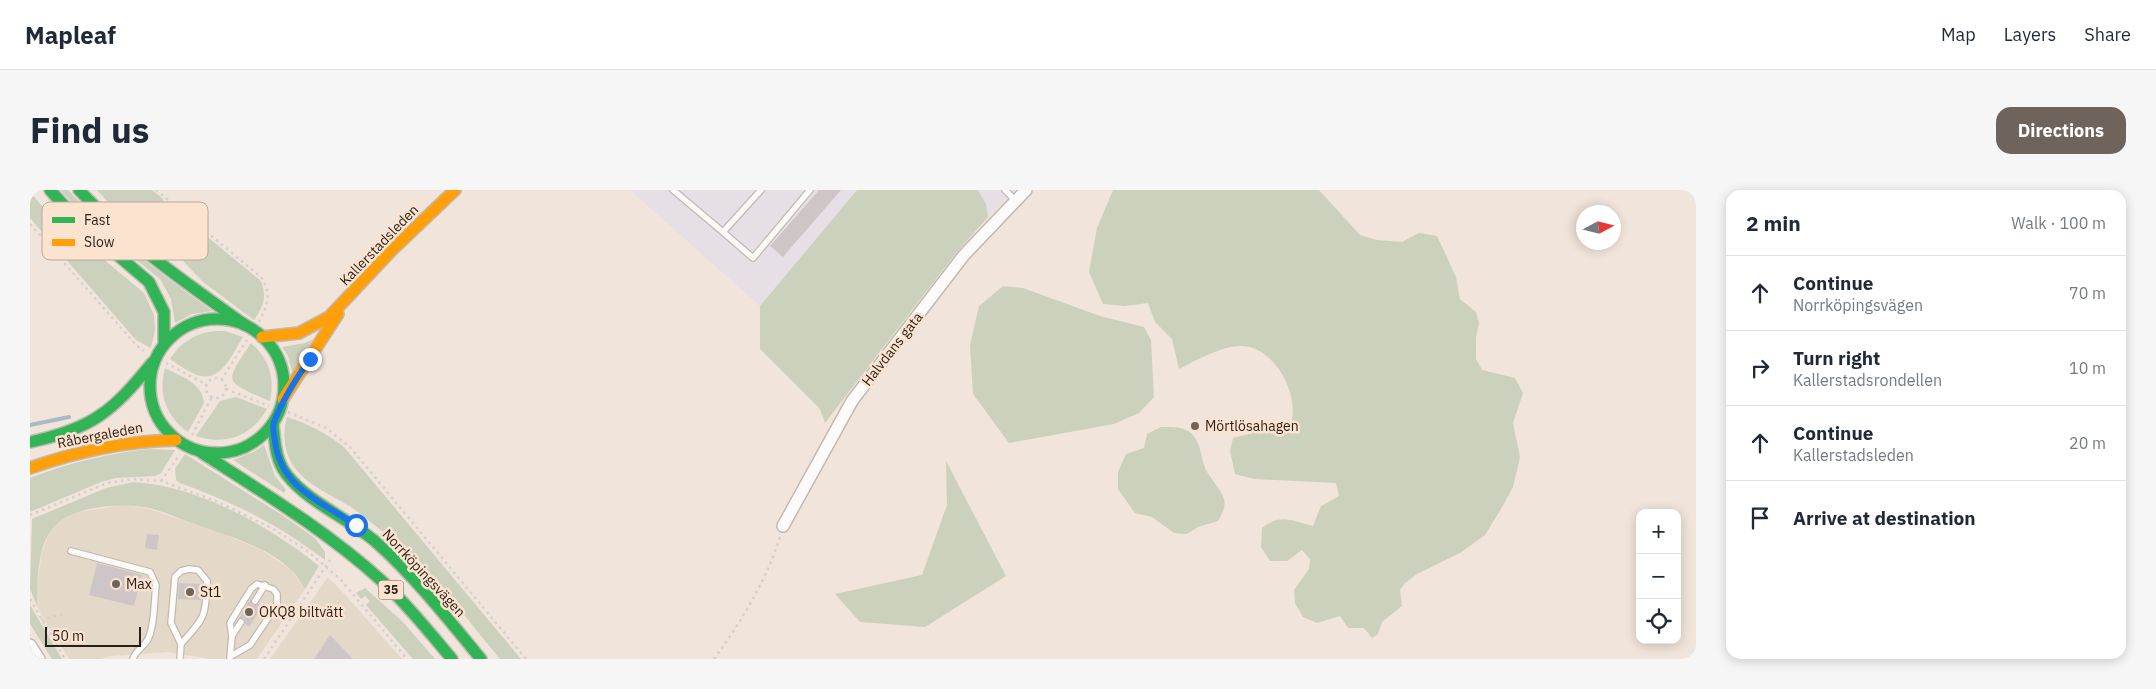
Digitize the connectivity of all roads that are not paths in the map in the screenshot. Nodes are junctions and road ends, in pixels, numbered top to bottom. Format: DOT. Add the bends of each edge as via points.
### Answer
graph roads {
  1 [pos="50,190"];
  2 [pos="79,190"];
  3 [pos="455,190"];
  4 [pos="673,190"];
  5 [pos="761,190"];
  6 [pos="810,190"];
  7 [pos="1005,190"];
  8 [pos="1026,190"];
  9 [pos="1015,200"];
  10 [pos="61,202"];
  11 [pos="89,202"];
  12 [pos="723,232"];
  13 [pos="123,260"];
  14 [pos="158,260"];
  15 [pos="347,300"];
  16 [pos="246,325"];
  17 [pos="262,337"];
  18 [pos="164,344"];
  19 [pos="151,357"];
  20 [pos="283,399"];
  21 [pos="273,424"];
  22 [pos="176,440"];
  23 [pos="30,442"];
  24 [pos="200,452"];
  25 [pos="30,468"];
  26 [pos="784,526"];
  27 [pos="71,551"];
  28 [pos="265,585"];
  29 [pos="255,601"];
  30 [pos="241,622"];
  31 [pos="232,636"];
  32 [pos="181,644"];
  33 [pos="30,645"];
  34 [pos="230,657"];
  35 [pos="39,659"];
  36 [pos="133,659"];
  37 [pos="180,659"];
  38 [pos="452,659"];
  39 [pos="481,659"];
  1 -- 10 [label="main road"];
  2 -- 11 [label="main road"];
  3 -- 15 [label="main road, Kallerstadsleden" via="401,241"];
  4 -- 12 [label="lane"];
  5 -- 12 [label="lane"];
  6 -- 12 [label="lane" via="753,258"];
  7 -- 9 [label="lane"];
  8 -- 9 [label="street, Halvdans gata"];
  9 -- 26 [label="street, Halvdans gata" via="964,255 852,401"];
  13 -- 18 [label="main road" via="156,291 164,312"];
  14 -- 16 [label="main road"];
  15 -- 17 [label="main road, Kallerstadsleden" via="325,320 302,333"];
  15 -- 20 [label="main road, Kallerstadsleden"];
  16 -- 17 [label="main road, 35"];
  16 -- 18 [label="main road, 35" via="228,320 201,321 177,332"];
  17 -- 20 [label="main road, 35" via="275,352 282,370"];
  18 -- 19 [label="main road, 35"];
  19 -- 22 [label="main road, 35" via="151,401 162,426"];
  19 -- 23 [label="main road, Råbergaleden / 35" via="124,398 93,422 67,434"];
  20 -- 21 [label="main road, 35"];
  21 -- 24 [label="main road, 35" via="244,448 219,454"];
  21 -- 39 [label="main road, Norrköpingsvägen / 35" via="276,452 287,476 376,542 423,590"];
  22 -- 24 [label="main road, 35"];
  22 -- 25 [label="main road, Råbergaleden / 35" via="147,440 91,450"];
  24 -- 38 [label="main road, 35" via="336,542 385,584"];
  27 -- 36 [label="lane" via="150,572 156,585 150,635"];
  28 -- 29 [label="lane"];
  28 -- 31 [label="lane" via="257,584 251,589 230,623"];
  28 -- 34 [label="lane" via="274,588 277,605 250,645"];
  30 -- 31 [label="lane"];
  31 -- 34 [label="lane"];
  32 -- 32 [label="lane" via="171,624 175,578 181,571 198,570 207,581 205,615"];
  32 -- 37 [label="lane"];
  33 -- 35 [label="street"];
}
